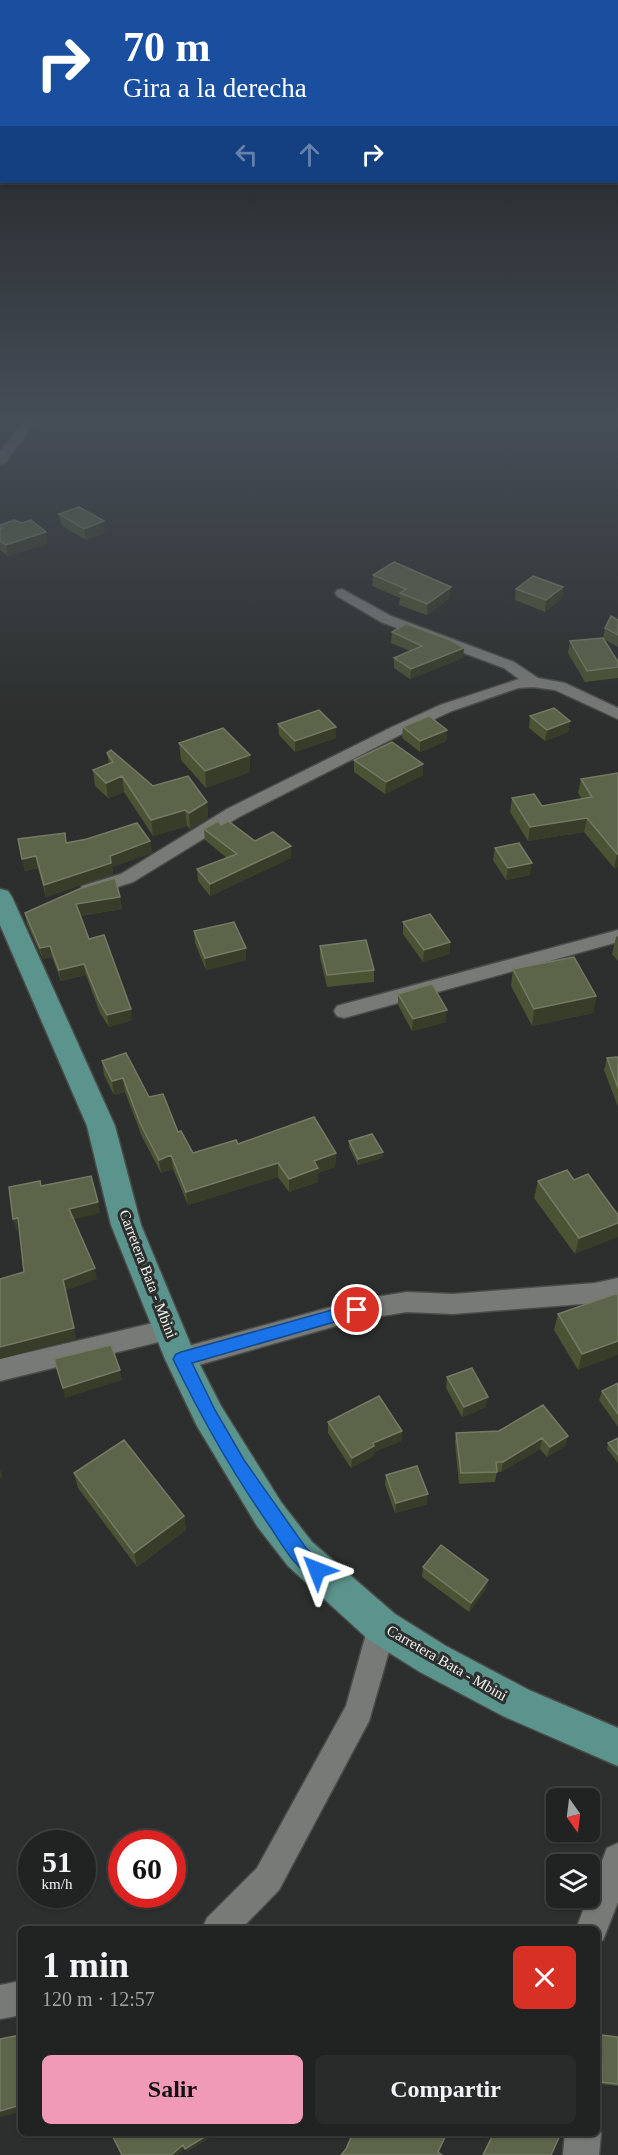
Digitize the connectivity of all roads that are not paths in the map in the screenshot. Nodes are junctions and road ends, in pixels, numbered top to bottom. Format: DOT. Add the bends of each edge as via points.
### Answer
graph roads {
  1 [pos="342,593"];
  2 [pos="533,682"];
  3 [pos="618,714"];
  4 [pos="74,894"];
  5 [pos="13,911"];
  6 [pos="618,936"];
  7 [pos="344,1011"];
  8 [pos="618,1288"];
  9 [pos="176,1344"];
  10 [pos="0,1370"];
  11 [pos="382,1627"];
  12 [pos="618,1747"];
  13 [pos="618,1859"];
  14 [pos="221,1926"];
  15 [pos="593,1926"];
  16 [pos="18,1999"];
  17 [pos="0,2002"];
  18 [pos="583,2136"];
  19 [pos="581,2155"];
  1 -- 2 [label="street" via="386,619 509,665"];
  2 -- 3 [label="street" via="559,686"];
  2 -- 4 [label="street" via="446,708 233,813 127,878"];
  5 -- 9 [label="main road, Carretera Bata - Mbini" via="101,1126 126,1225"];
  6 -- 7 [label="street"];
  8 -- 9 [label="street" via="453,1304 407,1302"];
  9 -- 10 [label="street"];
  9 -- 11 [label="main road, Carretera Bata - Mbini" via="209,1416 269,1514 300,1554"];
  11 -- 12 [label="main road, Carretera Bata - Mbini" via="516,1703"];
  11 -- 14 [label="street" via="359,1711 268,1879"];
  13 -- 15 [label="street"];
  16 -- 17 [label="street"];
  18 -- 19 [label="street"];
}
